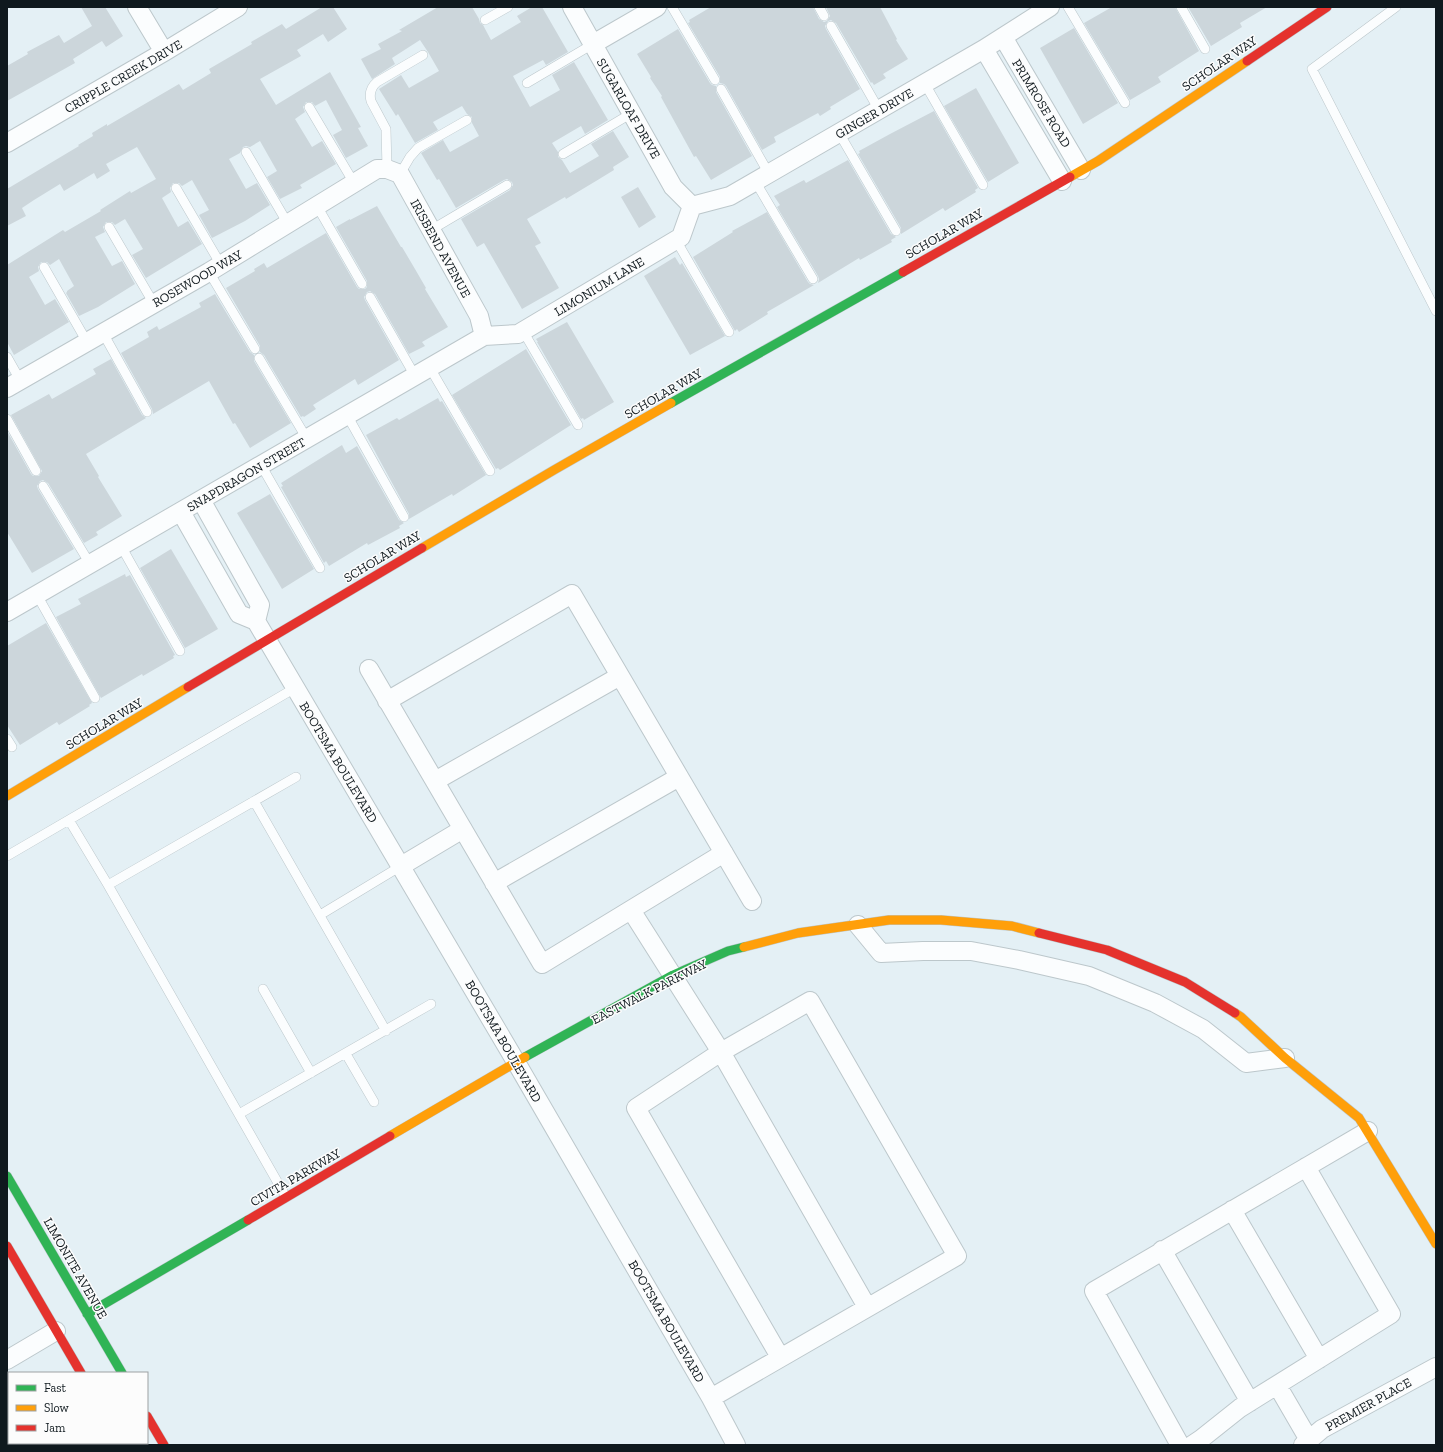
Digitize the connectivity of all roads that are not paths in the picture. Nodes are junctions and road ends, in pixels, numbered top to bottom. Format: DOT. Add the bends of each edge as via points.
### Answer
graph roads {
  1 [pos="137,7"];
  2 [pos="238,7"];
  3 [pos="508,7"];
  4 [pos="572,7"];
  5 [pos="672,7"];
  6 [pos="819,7"];
  7 [pos="1050,7"];
  8 [pos="1068,7"];
  9 [pos="1181,7"];
  10 [pos="1327,7"];
  11 [pos="1396,7"];
  12 [pos="650,9"];
  13 [pos="824,16"];
  14 [pos="485,20"];
  15 [pos="831,26"];
  16 [pos="1003,37"];
  17 [pos="593,44"];
  18 [pos="984,49"];
  19 [pos="1205,49"];
  20 [pos="164,52"];
  21 [pos="423,55"];
  22 [pos="715,80"];
  23 [pos="527,83"];
  24 [pos="925,84"];
  25 [pos="721,89"];
  26 [pos="1125,103"];
  27 [pos="309,107"];
  28 [pos="879,110"];
  29 [pos="632,114"];
  30 [pos="467,120"];
  31 [pos="839,133"];
  32 [pos="7,143"];
  33 [pos="246,152"];
  34 [pos="563,154"];
  35 [pos="1082,170"];
  36 [pos="393,172"];
  37 [pos="762,178"];
  38 [pos="1062,181"];
  39 [pos="354,183"];
  40 [pos="507,185"];
  41 [pos="983,186"];
  42 [pos="176,188"];
  43 [pos="317,206"];
  44 [pos="692,206"];
  45 [pos="288,224"];
  46 [pos="110,227"];
  47 [pos="431,230"];
  48 [pos="896,231"];
  49 [pos="676,240"];
  50 [pos="44,267"];
  51 [pos="215,269"];
  52 [pos="813,279"];
  53 [pos="362,284"];
  54 [pos="370,297"];
  55 [pos="154,304"];
  56 [pos="1436,311"];
  57 [pos="523,331"];
  58 [pos="729,332"];
  59 [pos="484,336"];
  60 [pos="95,338"];
  61 [pos="7,357"];
  62 [pos="423,372"];
  63 [pos="14,384"];
  64 [pos="147,412"];
  65 [pos="347,416"];
  66 [pos="7,419"];
  67 [pos="578,425"];
  68 [pos="307,439"];
  69 [pos="261,465"];
  70 [pos="36,471"];
  71 [pos="490,471"];
  72 [pos="42,486"];
  73 [pos="201,500"];
  74 [pos="181,512"];
  75 [pos="404,517"];
  76 [pos="121,546"];
  77 [pos="90,564"];
  78 [pos="320,568"];
  79 [pos="36,595"];
  80 [pos="7,612"];
  81 [pos="256,621"];
  82 [pos="266,640"];
  83 [pos="180,650"];
  84 [pos="368,669"];
  85 [pos="620,676"];
  86 [pos="295,688"];
  87 [pos="95,698"];
  88 [pos="387,701"];
  89 [pos="7,739"];
  90 [pos="12,748"];
  91 [pos="296,777"];
  92 [pos="679,777"];
  93 [pos="435,782"];
  94 [pos="7,796"];
  95 [pos="254,801"];
  96 [pos="69,820"];
  97 [pos="463,829"];
  98 [pos="724,854"];
  99 [pos="7,856"];
  100 [pos="401,866"];
  101 [pos="494,883"];
  102 [pos="108,885"];
  103 [pos="752,901"];
  104 [pos="631,910"];
  105 [pos="320,915"];
  106 [pos="858,925"];
  107 [pos="673,975"];
  108 [pos="263,989"];
  109 [pos="431,1004"];
  110 [pos="386,1031"];
  111 [pos="721,1052"];
  112 [pos="346,1054"];
  113 [pos="1285,1058"];
  114 [pos="516,1062"];
  115 [pos="311,1073"];
  116 [pos="374,1102"];
  117 [pos="239,1114"];
  118 [pos="1368,1131"];
  119 [pos="1306,1167"];
  120 [pos="7,1176"];
  121 [pos="286,1197"];
  122 [pos="1232,1210"];
  123 [pos="1436,1244"];
  124 [pos="7,1246"];
  125 [pos="1162,1250"];
  126 [pos="867,1306"];
  127 [pos="87,1314"];
  128 [pos="62,1332"];
  129 [pos="780,1357"];
  130 [pos="1319,1359"];
  131 [pos="7,1360"];
  132 [pos="1436,1368"];
  133 [pos="81,1372"];
  134 [pos="121,1372"];
  135 [pos="1277,1385"];
  136 [pos="711,1398"];
  137 [pos="1250,1402"];
  138 [pos="148,1418"];
  139 [pos="1306,1442"];
  140 [pos="164,1445"];
  141 [pos="736,1445"];
  142 [pos="1180,1445"];
  143 [pos="1192,1445"];
  1 -- 20 [label="street"];
  2 -- 20 [label="street, CRIPPLE CREEK DRIVE"];
  3 -- 14 [label="lane"];
  4 -- 17 [label="street, SUGARLOAF DRIVE"];
  5 -- 22 [label="lane"];
  6 -- 13 [label="lane"];
  7 -- 16 [label="street, GINGER DRIVE"];
  8 -- 26 [label="lane"];
  9 -- 19 [label="lane"];
  10 -- 35 [label="street, SCHOLAR WAY"];
  11 -- 56 [label="lane" via="1312,69"];
  12 -- 17 [label="street"];
  15 -- 28 [label="lane"];
  16 -- 18 [label="street, GINGER DRIVE"];
  16 -- 35 [label="street, PRIMROSE ROAD"];
  17 -- 23 [label="lane"];
  17 -- 29 [label="street, SUGARLOAF DRIVE"];
  18 -- 24 [label="street, GINGER DRIVE"];
  18 -- 38 [label="street, PRIMROSE ROAD"];
  20 -- 32 [label="street, CRIPPLE CREEK DRIVE"];
  21 -- 36 [label="lane" via="371,88 371,101 386,129"];
  24 -- 28 [label="street, GINGER DRIVE"];
  24 -- 41 [label="lane"];
  25 -- 37 [label="lane"];
  27 -- 39 [label="lane"];
  28 -- 31 [label="street, GINGER DRIVE"];
  29 -- 34 [label="lane"];
  29 -- 44 [label="street, SUGARLOAF DRIVE" via="673,187"];
  30 -- 36 [label="lane" via="418,148"];
  31 -- 37 [label="street, GINGER DRIVE"];
  31 -- 48 [label="lane"];
  33 -- 45 [label="lane"];
  35 -- 38 [label="street, SCHOLAR WAY"];
  36 -- 39 [label="street, ROSEWOOD WAY" via="377,169"];
  36 -- 47 [label="street, IRISBEND AVENUE"];
  37 -- 44 [label="street, GINGER DRIVE" via="730,196"];
  37 -- 52 [label="lane"];
  38 -- 82 [label="street, SCHOLAR WAY" via="554,470"];
  39 -- 43 [label="street, ROSEWOOD WAY"];
  40 -- 47 [label="lane"];
  42 -- 51 [label="lane"];
  43 -- 45 [label="street, ROSEWOOD WAY"];
  43 -- 53 [label="lane"];
  44 -- 49 [label="street, LIMONIUM LANE" via="681,237"];
  45 -- 51 [label="street, ROSEWOOD WAY"];
  46 -- 55 [label="lane"];
  47 -- 59 [label="street, IRISBEND AVENUE" via="479,316"];
  49 -- 57 [label="street, LIMONIUM LANE"];
  49 -- 58 [label="lane"];
  50 -- 60 [label="lane"];
  51 -- 55 [label="street, ROSEWOOD WAY"];
  51 -- 68 [label="lane" via="257,353"];
  54 -- 62 [label="lane"];
  55 -- 60 [label="street, ROSEWOOD WAY"];
  57 -- 59 [label="street, LIMONIUM LANE" via="518,334"];
  57 -- 67 [label="lane"];
  59 -- 62 [label="street, SNAPDRAGON STREET"];
  60 -- 63 [label="street, ROSEWOOD WAY"];
  60 -- 64 [label="lane"];
  61 -- 63 [label="lane"];
  62 -- 65 [label="street, SNAPDRAGON STREET"];
  62 -- 71 [label="lane"];
  65 -- 68 [label="street, SNAPDRAGON STREET"];
  65 -- 75 [label="lane"];
  66 -- 70 [label="lane"];
  68 -- 69 [label="street, SNAPDRAGON STREET"];
  69 -- 73 [label="street, SNAPDRAGON STREET"];
  69 -- 78 [label="lane"];
  72 -- 77 [label="lane"];
  73 -- 74 [label="street, SNAPDRAGON STREET"];
  73 -- 81 [label="street" via="260,605"];
  74 -- 76 [label="street, SNAPDRAGON STREET"];
  74 -- 81 [label="street" via="239,614"];
  76 -- 77 [label="street, SNAPDRAGON STREET"];
  76 -- 83 [label="lane"];
  77 -- 79 [label="street, SNAPDRAGON STREET"];
  79 -- 80 [label="street, SNAPDRAGON STREET"];
  79 -- 87 [label="lane"];
  81 -- 82 [label="street, BOOTSMA BOULEVARD"];
  82 -- 86 [label="street, BOOTSMA BOULEVARD"];
  82 -- 94 [label="street, SCHOLAR WAY"];
  84 -- 88 [label="street"];
  85 -- 88 [label="street" via="572,594"];
  85 -- 92 [label="street"];
  85 -- 93 [label="street"];
  86 -- 96 [label="lane"];
  86 -- 100 [label="street, BOOTSMA BOULEVARD"];
  88 -- 93 [label="street"];
  89 -- 90 [label="lane"];
  91 -- 95 [label="lane"];
  92 -- 98 [label="street"];
  92 -- 101 [label="street"];
  93 -- 97 [label="street"];
  95 -- 102 [label="lane"];
  95 -- 105 [label="lane"];
  96 -- 99 [label="lane"];
  96 -- 102 [label="lane"];
  97 -- 100 [label="street"];
  97 -- 101 [label="street"];
  98 -- 103 [label="street"];
  98 -- 104 [label="street"];
  100 -- 105 [label="lane"];
  100 -- 114 [label="street, BOOTSMA BOULEVARD"];
  101 -- 104 [label="street" via="542,964"];
  102 -- 117 [label="lane"];
  104 -- 107 [label="street"];
  105 -- 110 [label="lane"];
  106 -- 107 [label="street, EASTWALK PARKWAY" via="798,933 728,951"];
  106 -- 113 [label="street, EASTWALK PARKWAY" via="889,920 941,920 1012,926 1106,950 1185,982 1241,1017"];
  106 -- 113 [label="street" via="881,953 971,952 1089,976 1155,1003 1202,1029 1246,1063"];
  107 -- 111 [label="street"];
  107 -- 114 [label="street, EASTWALK PARKWAY"];
  108 -- 115 [label="lane"];
  109 -- 110 [label="lane"];
  110 -- 112 [label="lane"];
  111 -- 126 [label="street"];
  111 -- 126 [label="street" via="810,1000 957,1256"];
  111 -- 129 [label="street" via="636,1108"];
  112 -- 115 [label="lane"];
  112 -- 116 [label="lane"];
  113 -- 118 [label="street, EASTWALK PARKWAY" via="1359,1118"];
  114 -- 121 [label="street, CIVITA PARKWAY"];
  114 -- 136 [label="street, BOOTSMA BOULEVARD"];
  115 -- 117 [label="lane"];
  117 -- 121 [label="lane"];
  118 -- 119 [label="street"];
  118 -- 123 [label="street, EASTWALK PARKWAY"];
  119 -- 122 [label="street"];
  119 -- 130 [label="street" via="1391,1314"];
  120 -- 127 [label="street, LIMONITE AVENUE"];
  121 -- 127 [label="street, CIVITA PARKWAY"];
  122 -- 125 [label="street"];
  122 -- 130 [label="street"];
  124 -- 128 [label="street"];
  125 -- 137 [label="street"];
  125 -- 142 [label="street" via="1094,1291"];
  126 -- 129 [label="street"];
  127 -- 134 [label="street, LIMONITE AVENUE"];
  128 -- 131 [label="street"];
  128 -- 133 [label="street"];
  129 -- 136 [label="street"];
  130 -- 135 [label="street"];
  132 -- 139 [label="street, PREMIER PLACE" via="1322,1430"];
  135 -- 137 [label="street"];
  135 -- 139 [label="street"];
  136 -- 141 [label="street, BOOTSMA BOULEVARD"];
  137 -- 143 [label="street"];
  138 -- 140 [label="street"];
}
